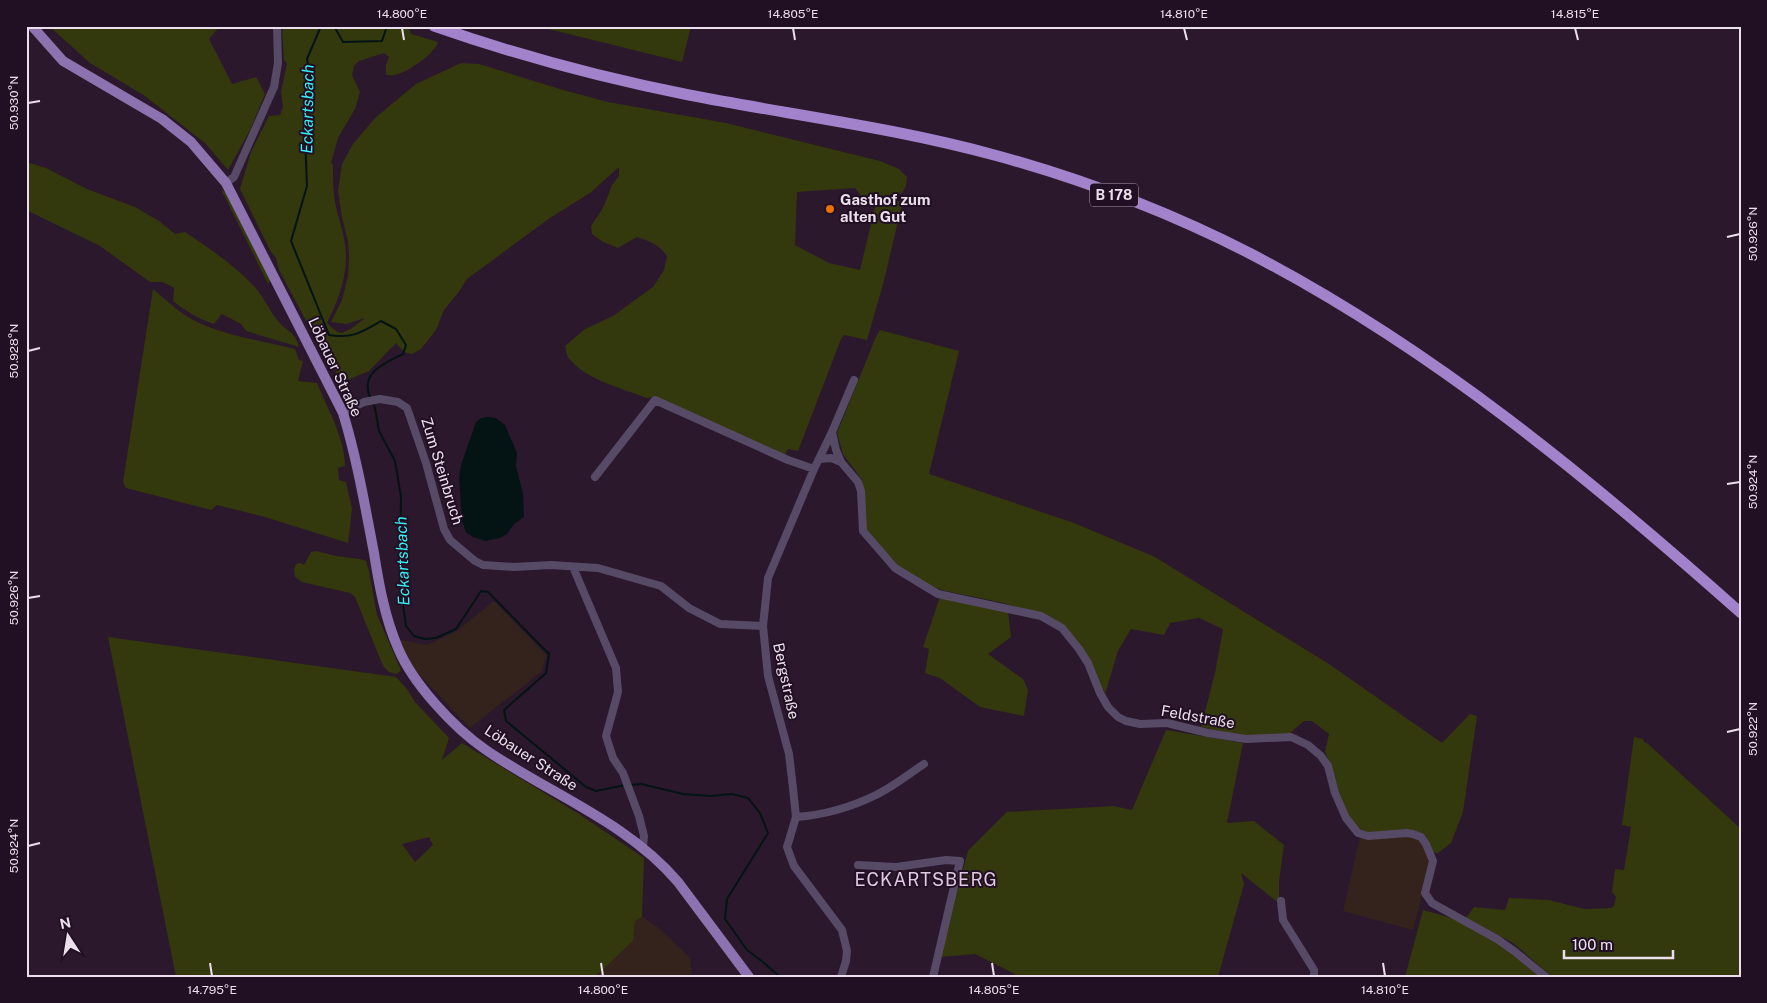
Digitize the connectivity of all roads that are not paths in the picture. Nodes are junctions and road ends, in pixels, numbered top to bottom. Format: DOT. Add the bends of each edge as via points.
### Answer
graph roads {
  1 [pos="32,26"];
  2 [pos="277,26"];
  3 [pos="434,26"];
  4 [pos="227,187"];
  5 [pos="854,380"];
  6 [pos="343,413"];
  7 [pos="832,432"];
  8 [pos="820,459"];
  9 [pos="841,462"];
  10 [pos="814,469"];
  11 [pos="595,477"];
  12 [pos="573,566"];
  13 [pos="1741,613"];
  14 [pos="763,626"];
  15 [pos="924,764"];
  16 [pos="796,817"];
  17 [pos="643,847"];
  18 [pos="858,865"];
  19 [pos="1281,901"];
  20 [pos="749,977"];
  21 [pos="841,977"];
  22 [pos="933,977"];
  23 [pos="1314,977"];
  24 [pos="1546,977"];
  1 -- 4 [label="main road, Löbauer Straße" via="63,61 162,119 191,142"];
  2 -- 4 [label="street" via="278,64 274,87"];
  3 -- 13 [label="highway, B 178" via="522,55 626,81 996,156 1071,178 1202,230 1318,291 1471,390 1605,496"];
  4 -- 6 [label="main road, Löbauer Straße"];
  5 -- 7 [label="street, Bergstraße"];
  6 -- 12 [label="street, Zum Steinbruch" via="364,402 380,399 398,402 407,408 444,529 450,540 475,562 483,565"];
  6 -- 17 [label="main road, Löbauer Straße" via="353,444 386,612 406,665 443,711 485,749"];
  7 -- 8 [label="street, Bergstraße"];
  7 -- 9 [label="street, Feldstraße"];
  8 -- 9 [label="street"];
  8 -- 10 [label="street, Bergstraße"];
  9 -- 24 [label="street, Feldstraße" via="858,482 861,491 863,531 894,568 938,594 1042,616 1062,628 1088,663 1108,707 1126,721 1167,723 1246,739 1291,737 1308,745 1328,766 1352,827 1368,836 1407,833 1421,837 1433,861 1425,892 1432,903 1514,950"];
  10 -- 11 [label="street" via="655,400"];
  10 -- 14 [label="street, Bergstraße" via="768,578"];
  12 -- 14 [label="street, Zum Steinbruch" via="598,568 661,586 689,608 720,624"];
  12 -- 17 [label="street" via="616,668 618,692 606,736 630,791 642,828"];
  14 -- 16 [label="street, Bergstraße" via="768,676 789,754"];
  15 -- 16 [label="street" via="879,794 846,808"];
  16 -- 21 [label="street, Bergstraße" via="787,847 794,866 842,930 847,951"];
  17 -- 20 [label="main road, Löbauer Straße" via="678,882"];
  18 -- 22 [label="street" via="896,867 960,861"];
  19 -- 23 [label="street" via="1283,920 1314,970"];
}
